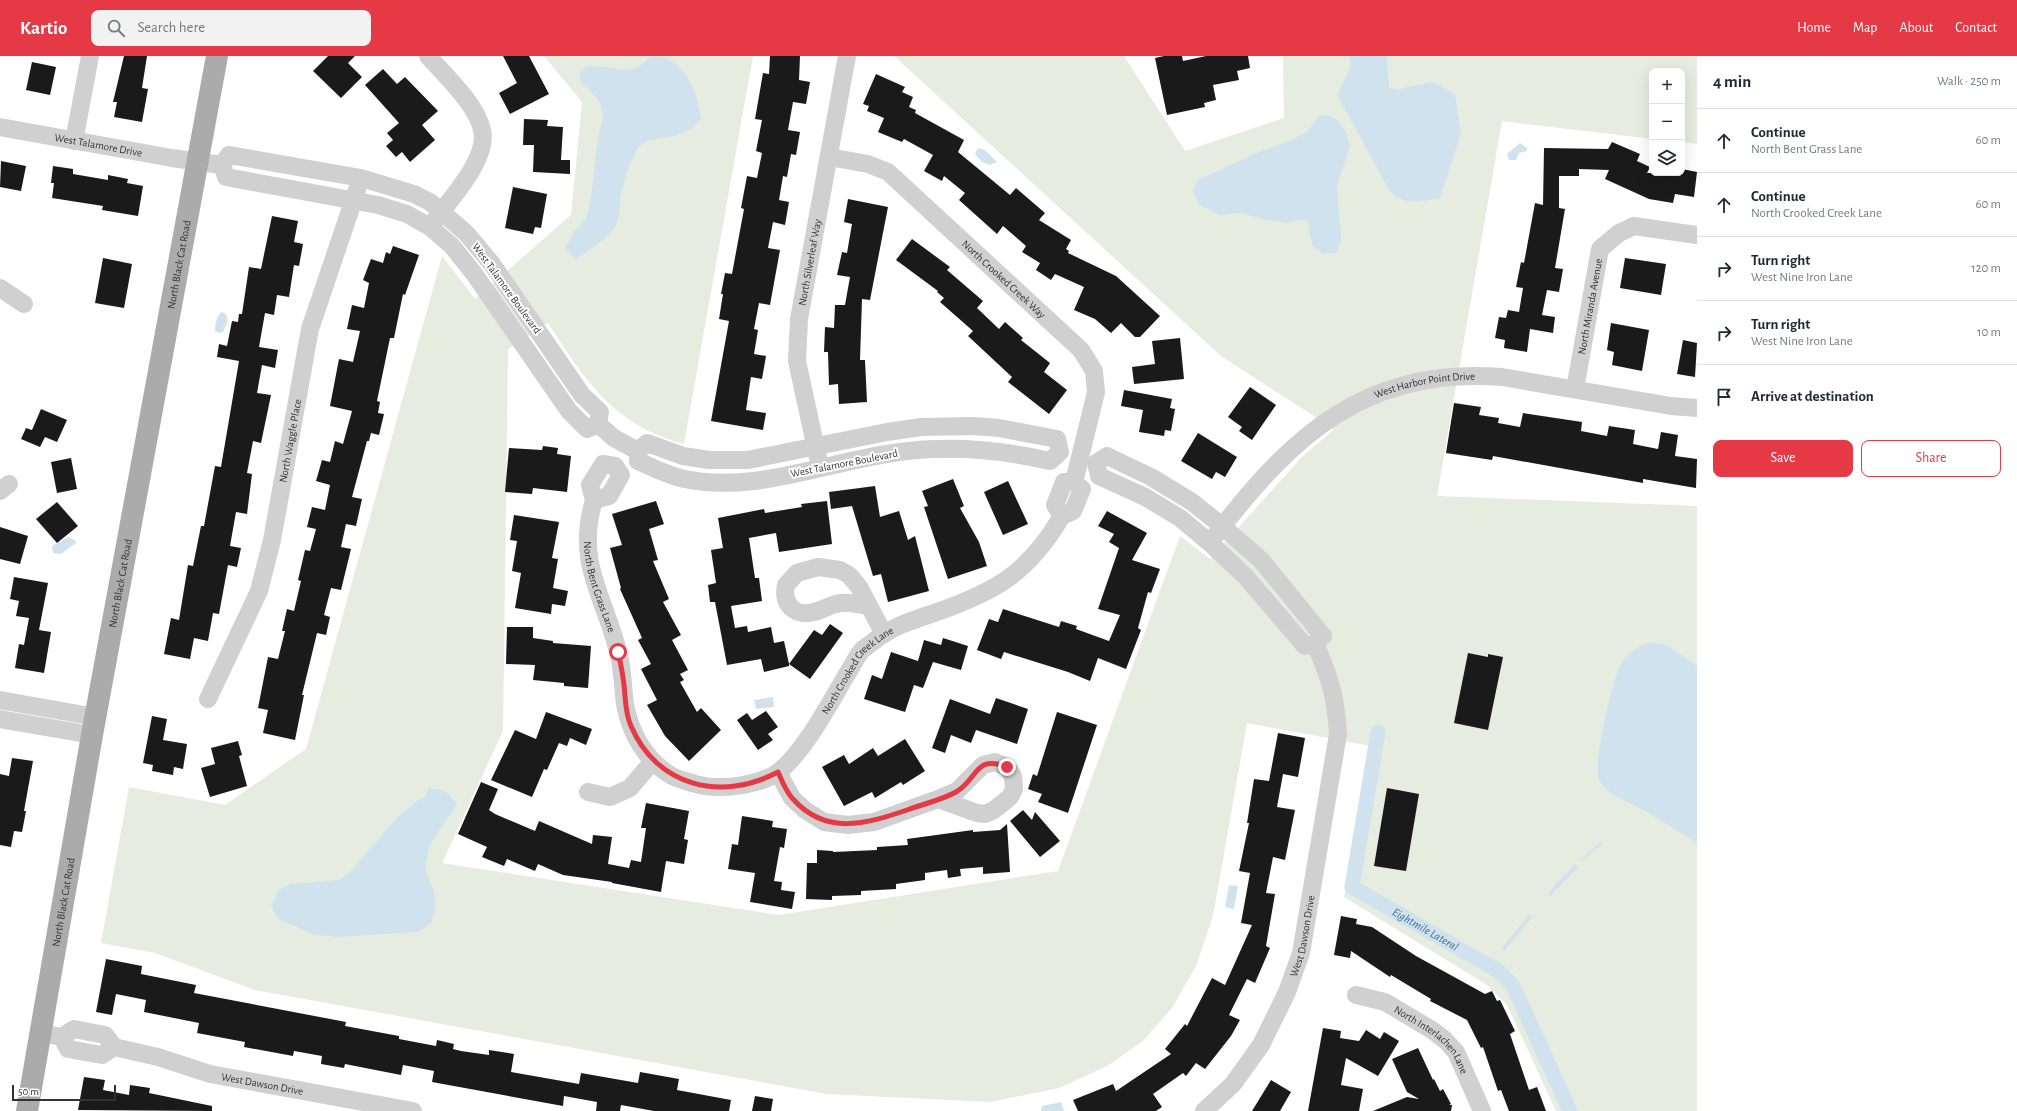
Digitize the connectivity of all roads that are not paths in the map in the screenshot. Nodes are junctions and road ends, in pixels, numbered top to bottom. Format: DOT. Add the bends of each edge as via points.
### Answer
graph roads {
  1 [pos="90,56"];
  2 [pos="216,56"];
  3 [pos="428,56"];
  4 [pos="847,56"];
  5 [pos="0,127"];
  6 [pos="74,141"];
  7 [pos="829,157"];
  8 [pos="197,162"];
  9 [pos="222,165"];
  10 [pos="361,178"];
  11 [pos="353,200"];
  12 [pos="442,212"];
  13 [pos="430,227"];
  14 [pos="1697,235"];
  15 [pos="0,288"];
  16 [pos="24,304"];
  17 [pos="1575,389"];
  18 [pos="1697,408"];
  19 [pos="598,424"];
  20 [pos="815,446"];
  21 [pos="632,448"];
  22 [pos="1060,452"];
  23 [pos="1088,461"];
  24 [pos="820,468"];
  25 [pos="1222,526"];
  26 [pos="1210,543"];
  27 [pos="868,606"];
  28 [pos="884,634"];
  29 [pos="1315,644"];
  30 [pos="0,700"];
  31 [pos="208,700"];
  32 [pos="0,719"];
  33 [pos="94,726"];
  34 [pos="653,761"];
  35 [pos="778,772"];
  36 [pos="588,792"];
  37 [pos="938,799"];
  38 [pos="1356,995"];
  39 [pos="52,1035"];
  40 [pos="27,1111"];
  41 [pos="413,1111"];
  42 [pos="1204,1111"];
  43 [pos="1482,1111"];
  1 -- 6 [label="street"];
  2 -- 8 [label="main road, North Black Cat Road"];
  3 -- 12 [label="street" via="471,106 483,131 480,154"];
  4 -- 7 [label="street, North Silverleaf Way"];
  5 -- 6 [label="street, West Talamore Drive"];
  6 -- 8 [label="street, West Talamore Drive"];
  7 -- 20 [label="street, North Silverleaf Way" via="799,319 797,345 797,362"];
  7 -- 23 [label="street, North Crooked Creek Way" via="868,164 888,172 1081,350 1094,371 1096,392"];
  8 -- 9 [label="street"];
  8 -- 33 [label="main road, North Black Cat Road"];
  9 -- 10 [label="street, West Talamore Boulevard" via="229,156"];
  9 -- 11 [label="street, West Talamore Boulevard" via="226,177"];
  10 -- 11 [label="street, North Waggle Place"];
  10 -- 12 [label="street, West Talamore Boulevard" via="414,194"];
  11 -- 13 [label="street, West Talamore Boulevard" via="407,214"];
  11 -- 31 [label="street, North Waggle Place" via="310,329 272,540 259,591"];
  12 -- 13 [label="street"];
  12 -- 19 [label="street, West Talamore Boulevard" via="466,233 492,264 582,394 600,412"];
  13 -- 19 [label="street, West Talamore Boulevard" via="452,246 475,275 569,411 587,429"];
  14 -- 17 [label="street, North Miranda Avenue" via="1634,226 1619,233 1600,249"];
  15 -- 16 [label="street"];
  17 -- 18 [label="street, West Harbor Point Drive" via="1671,406"];
  17 -- 25 [label="street, West Harbor Point Drive" via="1502,377 1462,375 1418,380 1380,391 1351,405 1314,429 1285,456"];
  19 -- 21 [label="street, West Talamore Boulevard" via="614,438"];
  20 -- 21 [label="street, West Talamore Boulevard" via="748,460 726,461 683,456 647,443"];
  20 -- 22 [label="street, West Talamore Boulevard" via="921,427 974,426 1057,439"];
  20 -- 24 [label="street, North Silverleaf Way"];
  21 -- 24 [label="street, West Talamore Boulevard" via="638,462 681,478 706,481 732,483 764,480"];
  21 -- 34 [label="street, North Bent Grass Lane" via="615,466 602,464 590,485 594,500 590,512 588,560 618,652 630,725 641,747"];
  22 -- 23 [label="street"];
  22 -- 24 [label="street, West Talamore Boulevard" via="1050,461 997,451 922,449"];
  23 -- 25 [label="street" via="1107,456 1151,477 1192,502"];
  23 -- 26 [label="street" via="1100,476 1180,518"];
  23 -- 28 [label="street, North Crooked Creek Lane" via="1074,482 1064,482 1055,505 1062,516 1037,552 1016,574 976,598 906,623"];
  25 -- 26 [label="street, West Harbor Point Drive"];
  25 -- 29 [label="street" via="1261,560 1312,621 1323,636"];
  26 -- 29 [label="street" via="1245,576 1305,646"];
  27 -- 28 [label="street"];
  28 -- 35 [label="street, North Crooked Creek Lane" via="862,651 803,746"];
  29 -- 42 [label="street, West Dawson Drive" via="1330,677 1338,734 1301,953 1287,992 1261,1045 1233,1084"];
  30 -- 33 [label="street"];
  32 -- 33 [label="street"];
  33 -- 39 [label="main road, North Black Cat Road"];
  34 -- 35 [label="street, North Crooked Creek Lane" via="673,776 701,786 730,787 762,781"];
  34 -- 36 [label="street" via="630,788 610,797"];
  35 -- 37 [label="street" via="792,798 824,822 874,822"];
  38 -- 43 [label="street, North Interlachen Lane" via="1385,1002 1445,1040 1456,1052"];
  39 -- 40 [label="main road, North Black Cat Road"];
  39 -- 41 [label="street, West Dawson Drive" via="68,1049 102,1055 114,1047 158,1057 210,1074"];
}
